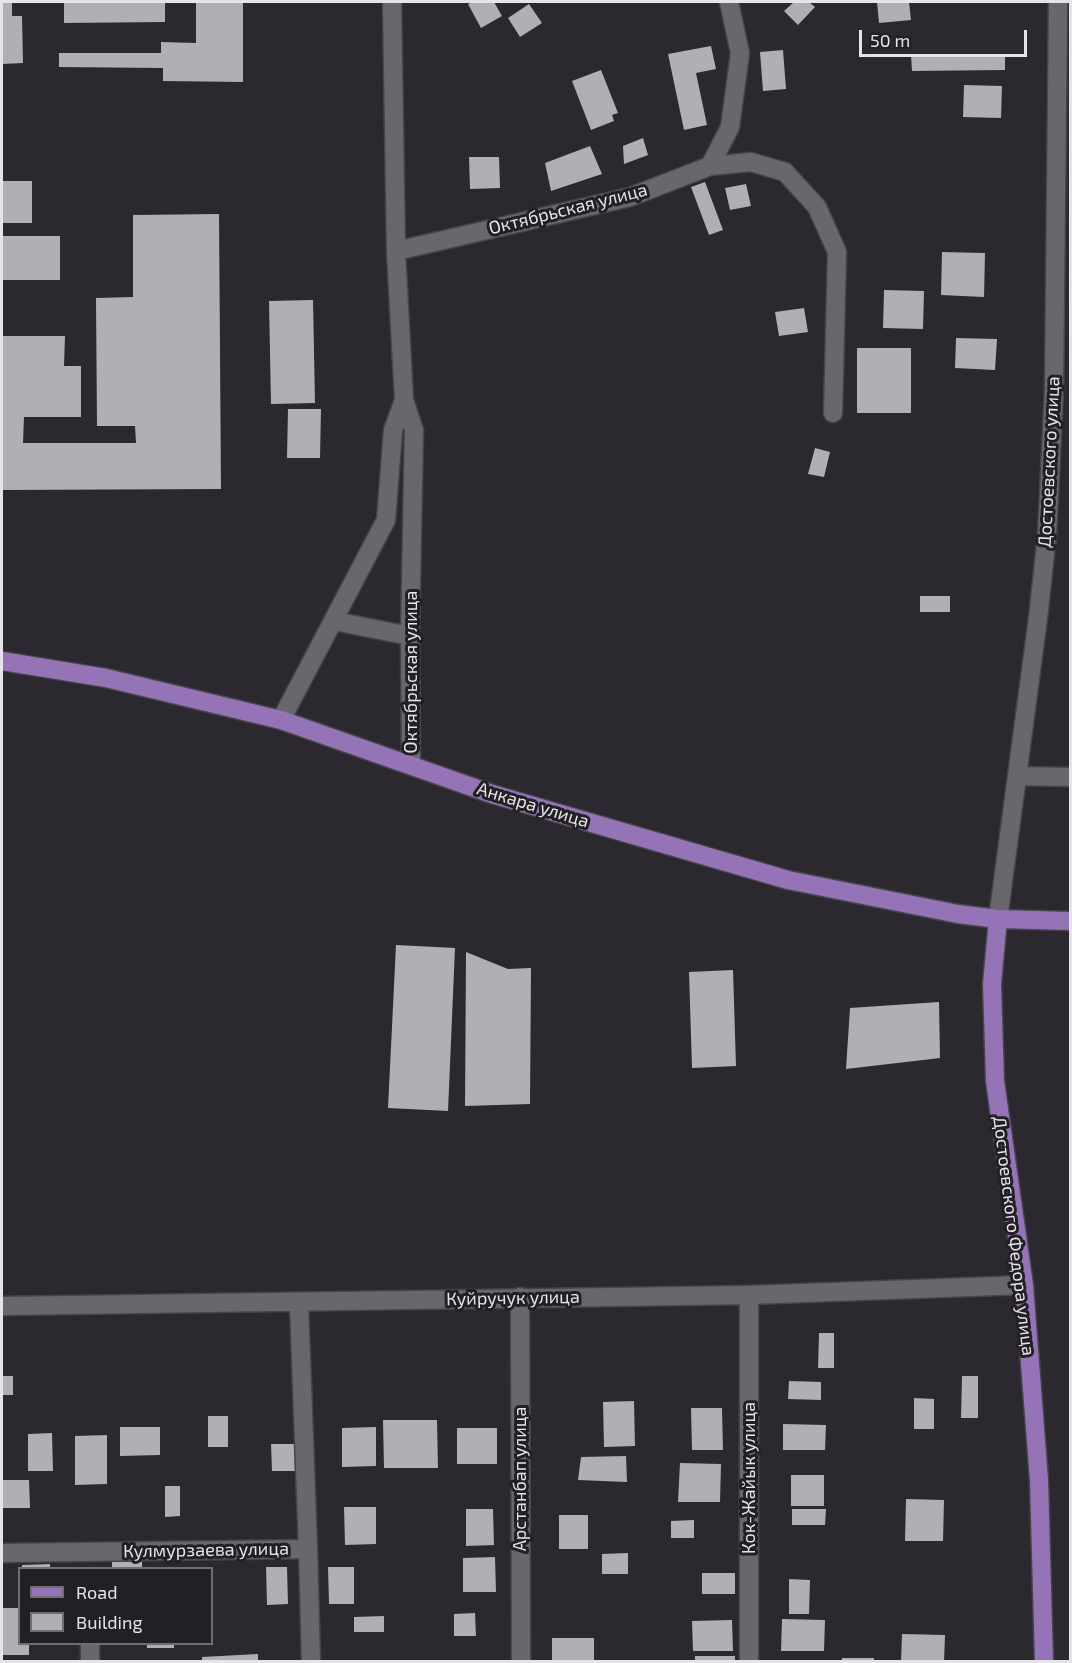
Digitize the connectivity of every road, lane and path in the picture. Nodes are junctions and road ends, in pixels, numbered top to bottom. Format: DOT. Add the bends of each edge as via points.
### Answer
graph roads {
  1 [pos="392,2"];
  2 [pos="729,2"];
  3 [pos="1058,2"];
  4 [pos="1064,55"];
  5 [pos="710,166"];
  6 [pos="396,251"];
  7 [pos="404,400"];
  8 [pos="833,412"];
  9 [pos="334,621"];
  10 [pos="410,636"];
  11 [pos="2,661"];
  12 [pos="282,720"];
  13 [pos="411,765"];
  14 [pos="1018,776"];
  15 [pos="1071,777"];
  16 [pos="998,919"];
  17 [pos="1071,921"];
  18 [pos="1024,1285"];
  19 [pos="749,1295"];
  20 [pos="520,1297"];
  21 [pos="299,1303"];
  22 [pos="2,1306"];
  23 [pos="308,1549"];
  24 [pos="2,1553"];
  25 [pos="89,1560"];
  26 [pos="90,1645"];
  27 [pos="90,1662"];
  28 [pos="311,1662"];
  29 [pos="521,1662"];
  30 [pos="749,1662"];
  31 [pos="1044,1662"];
  1 -- 6 [label="street, Октябрьская улица"];
  2 -- 5 [label="street" via="740,53 730,127"];
  3 -- 4 [label="street, Достоевского улица"];
  4 -- 14 [label="street, Достоевского улица" via="1047,535"];
  5 -- 6 [label="street, Октябрьская улица" via="630,197"];
  5 -- 8 [label="street, Октябрьская улица" via="751,162 785,171 817,207 837,252"];
  6 -- 7 [label="street, Октябрьская улица"];
  7 -- 9 [label="street, Октябрьская улица" via="393,430 386,520"];
  7 -- 10 [label="street, Октябрьская улица" via="414,430"];
  9 -- 10 [label="street"];
  9 -- 12 [label="street, Октябрьская улица"];
  10 -- 13 [label="street, Октябрьская улица"];
  11 -- 12 [label="main road, Анкара улица" via="106,678"];
  12 -- 13 [label="main road, Анкара улица"];
  13 -- 16 [label="main road, Анкара улица" via="492,794 788,880"];
  14 -- 15 [label="street"];
  14 -- 16 [label="street, Достоевского улица"];
  16 -- 17 [label="main road, Анкара улица"];
  16 -- 18 [label="main road, Достоевского Федора улица" via="992,984 995,1081"];
  18 -- 19 [label="street, Куйручук улица"];
  18 -- 31 [label="main road, Достоевского Федора улица" via="1039,1480"];
  19 -- 20 [label="street, Куйручук улица"];
  19 -- 30 [label="street, Кок-Жайык улица"];
  20 -- 21 [label="street, Куйручук улица"];
  20 -- 29 [label="street, Арстанбап улица"];
  21 -- 22 [label="street, Куйручук улица"];
  21 -- 23 [label="street, Кулмурзаева улица"];
  23 -- 25 [label="street, Кулмурзаева улица"];
  23 -- 28 [label="street"];
  24 -- 25 [label="street, Кулмурзаева улица"];
  26 -- 27 [label="street"];
}
